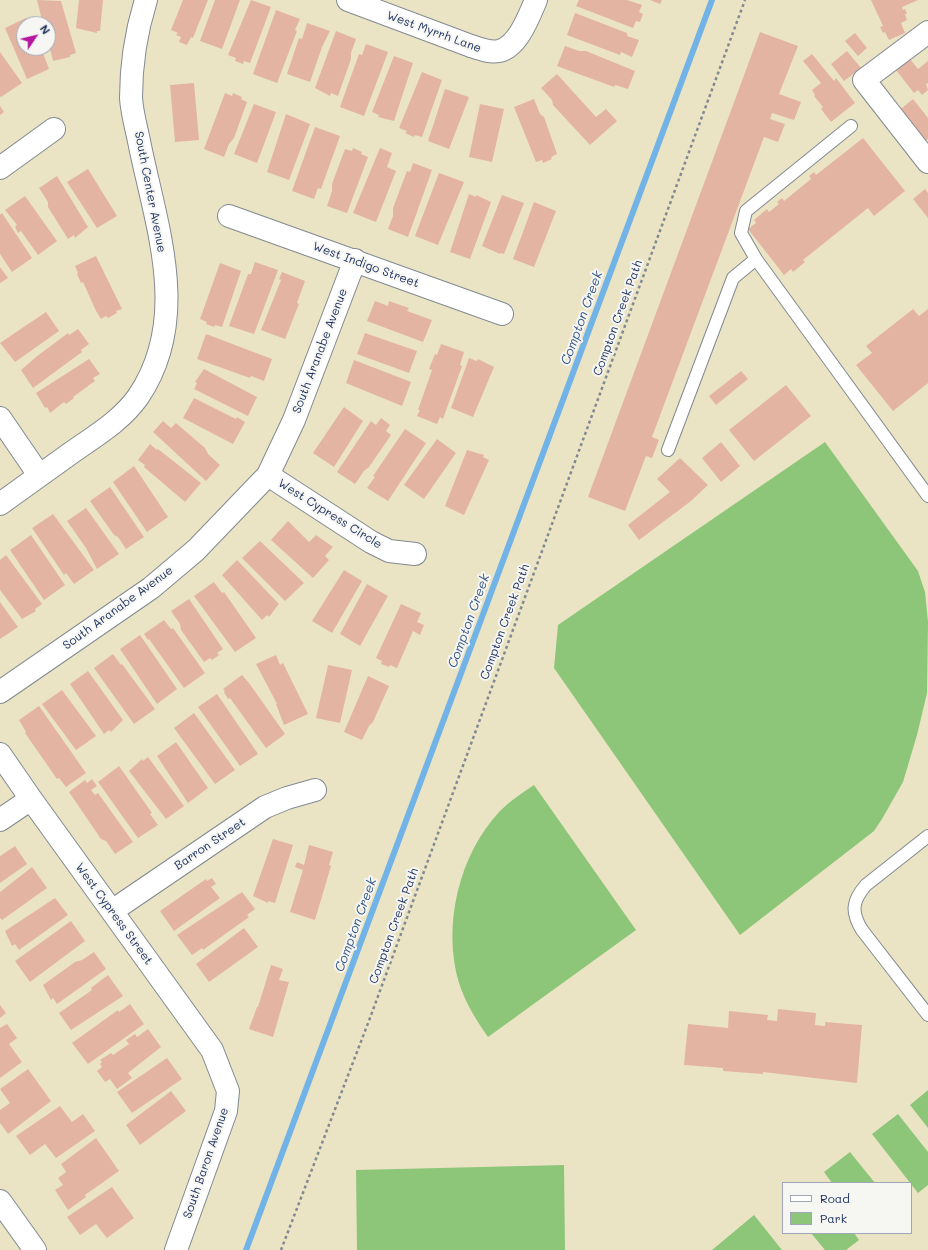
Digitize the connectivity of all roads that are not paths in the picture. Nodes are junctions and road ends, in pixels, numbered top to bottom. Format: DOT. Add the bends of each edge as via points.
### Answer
graph roads {
  1 [pos="146,0"];
  2 [pos="348,0"];
  3 [pos="536,0"];
  4 [pos="928,32"];
  5 [pos="851,126"];
  6 [pos="54,129"];
  7 [pos="928,162"];
  8 [pos="0,168"];
  9 [pos="229,216"];
  10 [pos="756,259"];
  11 [pos="355,260"];
  12 [pos="502,314"];
  13 [pos="0,418"];
  14 [pos="668,450"];
  15 [pos="39,475"];
  16 [pos="268,475"];
  17 [pos="928,496"];
  18 [pos="0,504"];
  19 [pos="415,554"];
  20 [pos="0,692"];
  21 [pos="0,754"];
  22 [pos="315,790"];
  23 [pos="31,799"];
  24 [pos="0,820"];
  25 [pos="928,836"];
  26 [pos="112,911"];
  27 [pos="928,1015"];
  28 [pos="224,1076"];
  29 [pos="0,1201"];
  30 [pos="35,1250"];
  31 [pos="176,1250"];
  1 -- 15 [label="street, South Center Avenue" via="133,62 132,100 161,239 167,290 165,332 154,367 138,397 115,422"];
  2 -- 3 [label="street, West Myrrh Lane" via="487,51 500,51 518,38"];
  4 -- 7 [label="street" via="864,80"];
  5 -- 10 [label="lane" via="746,211 741,233"];
  6 -- 8 [label="street"];
  9 -- 11 [label="street, West Indigo Street"];
  10 -- 14 [label="lane" via="733,278"];
  10 -- 17 [label="lane"];
  11 -- 12 [label="street, West Indigo Street"];
  11 -- 16 [label="street, South Aranabe Avenue" via="294,420"];
  13 -- 15 [label="street"];
  15 -- 18 [label="street, South Center Avenue"];
  16 -- 19 [label="street, West Cypress Circle" via="371,542 389,551"];
  16 -- 20 [label="street, South Aranabe Avenue" via="196,550 151,588"];
  21 -- 23 [label="street, West Cypress Street"];
  22 -- 26 [label="street, Barron Street" via="265,807"];
  23 -- 24 [label="street"];
  23 -- 26 [label="street, West Cypress Street"];
  25 -- 27 [label="lane" via="866,885 858,895 854,917"];
  26 -- 28 [label="street, West Cypress Street" via="212,1050"];
  28 -- 31 [label="street, South Baron Avenue" via="228,1091 226,1111"];
  29 -- 30 [label="street"];
}
